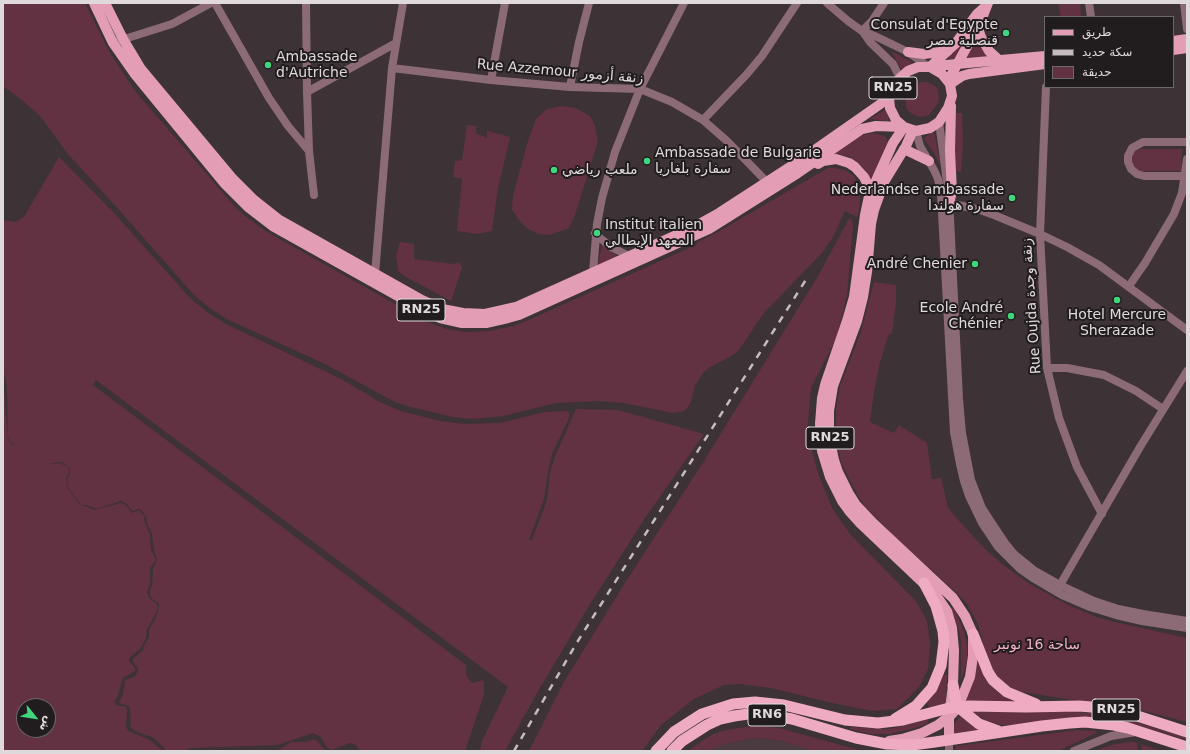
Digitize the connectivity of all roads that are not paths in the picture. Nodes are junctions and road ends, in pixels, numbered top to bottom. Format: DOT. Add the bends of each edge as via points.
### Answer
graph roads {
  1 [pos="94,3"];
  2 [pos="105,3"];
  3 [pos="211,3"];
  4 [pos="214,3"];
  5 [pos="306,3"];
  6 [pos="403,3"];
  7 [pos="505,3"];
  8 [pos="589,3"];
  9 [pos="684,3"];
  10 [pos="797,3"];
  11 [pos="827,3"];
  12 [pos="884,3"];
  13 [pos="1089,3"];
  14 [pos="1184,3"];
  15 [pos="987,4"];
  16 [pos="1091,16"];
  17 [pos="978,26"];
  18 [pos="1187,29"];
  19 [pos="862,32"];
  20 [pos="1187,39"];
  21 [pos="118,41"];
  22 [pos="1174,41"];
  23 [pos="396,43"];
  24 [pos="1187,48"];
  25 [pos="1174,50"];
  26 [pos="948,51"];
  27 [pos="908,52"];
  28 [pos="1044,56"];
  29 [pos="1000,61"];
  30 [pos="956,64"];
  31 [pos="1044,64"];
  32 [pos="392,68"];
  33 [pos="931,68"];
  34 [pos="900,78"];
  35 [pos="491,80"];
  36 [pos="949,82"];
  37 [pos="570,87"];
  38 [pos="1046,88"];
  39 [pos="640,89"];
  40 [pos="307,92"];
  41 [pos="889,98"];
  42 [pos="951,100"];
  43 [pos="703,120"];
  44 [pos="939,122"];
  45 [pos="909,129"];
  46 [pos="1187,142"];
  47 [pos="904,149"];
  48 [pos="310,151"];
  49 [pos="1187,159"];
  50 [pos="929,161"];
  51 [pos="804,169"];
  52 [pos="1185,176"];
  53 [pos="767,182"];
  54 [pos="314,196"];
  55 [pos="869,196"];
  56 [pos="946,202"];
  57 [pos="595,233"];
  58 [pos="1040,234"];
  59 [pos="629,256"];
  60 [pos="593,272"];
  61 [pos="375,274"];
  62 [pos="1129,286"];
  63 [pos="1187,330"];
  64 [pos="1047,368"];
  65 [pos="1187,371"];
  66 [pos="1163,408"];
  67 [pos="1102,514"];
  68 [pos="924,583"];
  69 [pos="1060,585"];
  70 [pos="1187,621"];
  71 [pos="1187,628"];
  72 [pos="973,634"];
  73 [pos="953,685"];
  74 [pos="1042,706"];
  75 [pos="952,711"];
  76 [pos="891,722"];
  77 [pos="1003,732"];
  78 [pos="1142,732"];
  79 [pos="1187,732"];
  80 [pos="869,741"];
  81 [pos="906,745"];
  82 [pos="949,746"];
  83 [pos="1187,747"];
  84 [pos="656,751"];
  85 [pos="672,751"];
  86 [pos="920,751"];
  87 [pos="1074,751"];
  1 -- 21 [label="main road, RN25"];
  2 -- 21 [label="main road, RN25"];
  3 -- 21 [label="street" via="172,24"];
  4 -- 48 [label="street" via="269,98 288,126"];
  5 -- 40 [label="street"];
  6 -- 23 [label="street"];
  7 -- 35 [label="street"];
  8 -- 37 [label="street"];
  9 -- 39 [label="street"];
  10 -- 43 [label="street" via="762,56"];
  11 -- 19 [label="street"];
  12 -- 19 [label="street"];
  13 -- 16 [label="street"];
  14 -- 18 [label="street"];
  15 -- 17 [label="main road"];
  15 -- 26 [label="main road"];
  17 -- 29 [label="main road" via="984,42"];
  17 -- 30 [label="main road"];
  19 -- 27 [label="street"];
  19 -- 34 [label="street" via="894,64"];
  20 -- 22 [label="main road"];
  21 -- 51 [label="main road, RN25" via="126,64 225,184 248,207 274,226 419,308 451,321 486,323 519,314 699,234"];
  21 -- 61 [label="main road, RN25" via="232,178 254,200 278,219"];
  23 -- 32 [label="street"];
  23 -- 40 [label="street"];
  24 -- 25 [label="main road"];
  26 -- 27 [label="main road" via="932,54"];
  26 -- 33 [label="main road"];
  27 -- 33 [label="street"];
  28 -- 29 [label="main road"];
  29 -- 30 [label="main road"];
  30 -- 33 [label="main road"];
  30 -- 36 [label="main road"];
  31 -- 36 [label="main road" via="969,74"];
  32 -- 35 [label="street, Rue Azzemour زنقة أزمور"];
  32 -- 61 [label="street"];
  33 -- 34 [label="main road, RN25" via="913,69"];
  33 -- 36 [label="main road, RN25" via="942,74"];
  34 -- 41 [label="main road, RN25"];
  35 -- 37 [label="street, Rue Azzemour زنقة أزمور"];
  36 -- 42 [label="main road"];
  37 -- 39 [label="street, Rue Azzemour زنقة أزمور"];
  38 -- 58 [label="street, Rue Oujda زنقة وجدة"];
  39 -- 43 [label="street, Rue Azzemour زنقة أزمور" via="672,102"];
  39 -- 57 [label="street" via="615,152"];
  40 -- 48 [label="street"];
  41 -- 45 [label="main road, RN25" via="894,117"];
  41 -- 53 [label="main road, RN25"];
  42 -- 44 [label="main road"];
  42 -- 56 [label="main road" via="952,192"];
  43 -- 53 [label="street, Rue Azzemour زنقة أزمور"];
  44 -- 45 [label="main road, RN25" via="930,128"];
  44 -- 56 [label="street"];
  45 -- 47 [label="main road, RN25"];
  45 -- 50 [label="street"];
  45 -- 51 [label="main road, RN25" via="876,126 862,129"];
  45 -- 55 [label="main road, RN25" via="893,143"];
  46 -- 52 [label="street" via="1143,142 1132,148 1128,156 1131,169 1137,174"];
  47 -- 50 [label="main road"];
  47 -- 72 [label="main road, RN25" via="884,182 874,210 863,297 833,386 829,411 830,436 838,472 856,505 873,524 946,590 960,607"];
  48 -- 54 [label="street"];
  49 -- 52 [label="street"];
  50 -- 56 [label="street"];
  51 -- 55 [label="main road, RN25" via="836,159 849,163 864,177"];
  52 -- 62 [label="street" via="1174,214"];
  53 -- 59 [label="main road, RN25" via="706,221"];
  55 -- 68 [label="main road, RN25" via="854,297 822,398 822,445 830,477 850,512"];
  56 -- 58 [label="street" via="980,210"];
  56 -- 69 [label="street" via="960,415 972,480 982,508 1005,543 1035,571"];
  56 -- 71 [label="street" via="954,432 964,481 982,524 998,547 1020,569 1062,595 1116,615"];
  57 -- 59 [label="street" via="611,247"];
  57 -- 60 [label="street"];
  58 -- 62 [label="street" via="1099,265"];
  58 -- 64 [label="street, Rue Oujda زنقة وجدة"];
  59 -- 60 [label="main road, RN25"];
  60 -- 61 [label="main road, RN25" via="516,307 474,314 452,312 432,305"];
  62 -- 63 [label="street"];
  64 -- 66 [label="street" via="1067,368 1104,375"];
  64 -- 67 [label="street, Rue Oujda زنقة وجدة" via="1059,418 1077,467"];
  65 -- 66 [label="street"];
  66 -- 67 [label="street"];
  67 -- 69 [label="street"];
  68 -- 73 [label="main road, RN25" via="943,603 952,628"];
  68 -- 76 [label="highway" via="936,606 943,631 941,666 932,688 924,698"];
  69 -- 70 [label="street" via="1118,609"];
  72 -- 74 [label="highway, RN25" via="988,672 1000,687 1015,696"];
  72 -- 75 [label="main road, RN25" via="972,666 966,687"];
  73 -- 75 [label="highway, RN25" via="956,701"];
  74 -- 75 [label="highway, RN25"];
  74 -- 79 [label="highway, RN25" via="1104,708"];
  75 -- 76 [label="highway, RN6"];
  75 -- 77 [label="highway, RN25"];
  75 -- 80 [label="main road" via="932,728 912,737 891,741"];
  75 -- 82 [label="main road, RN25"];
  76 -- 84 [label="highway, RN6" via="866,723 845,720 766,702 733,704 702,714 674,732"];
  77 -- 78 [label="highway, RN25" via="1085,722 1114,725"];
  77 -- 82 [label="highway, RN25"];
  78 -- 83 [label="highway, RN25"];
  78 -- 87 [label="street" via="1111,736"];
  80 -- 81 [label="highway, RN6"];
  80 -- 85 [label="highway, RN6" via="792,719 748,714 720,719 707,725 682,741"];
  81 -- 82 [label="highway, RN6"];
  81 -- 86 [label="highway"];
}
